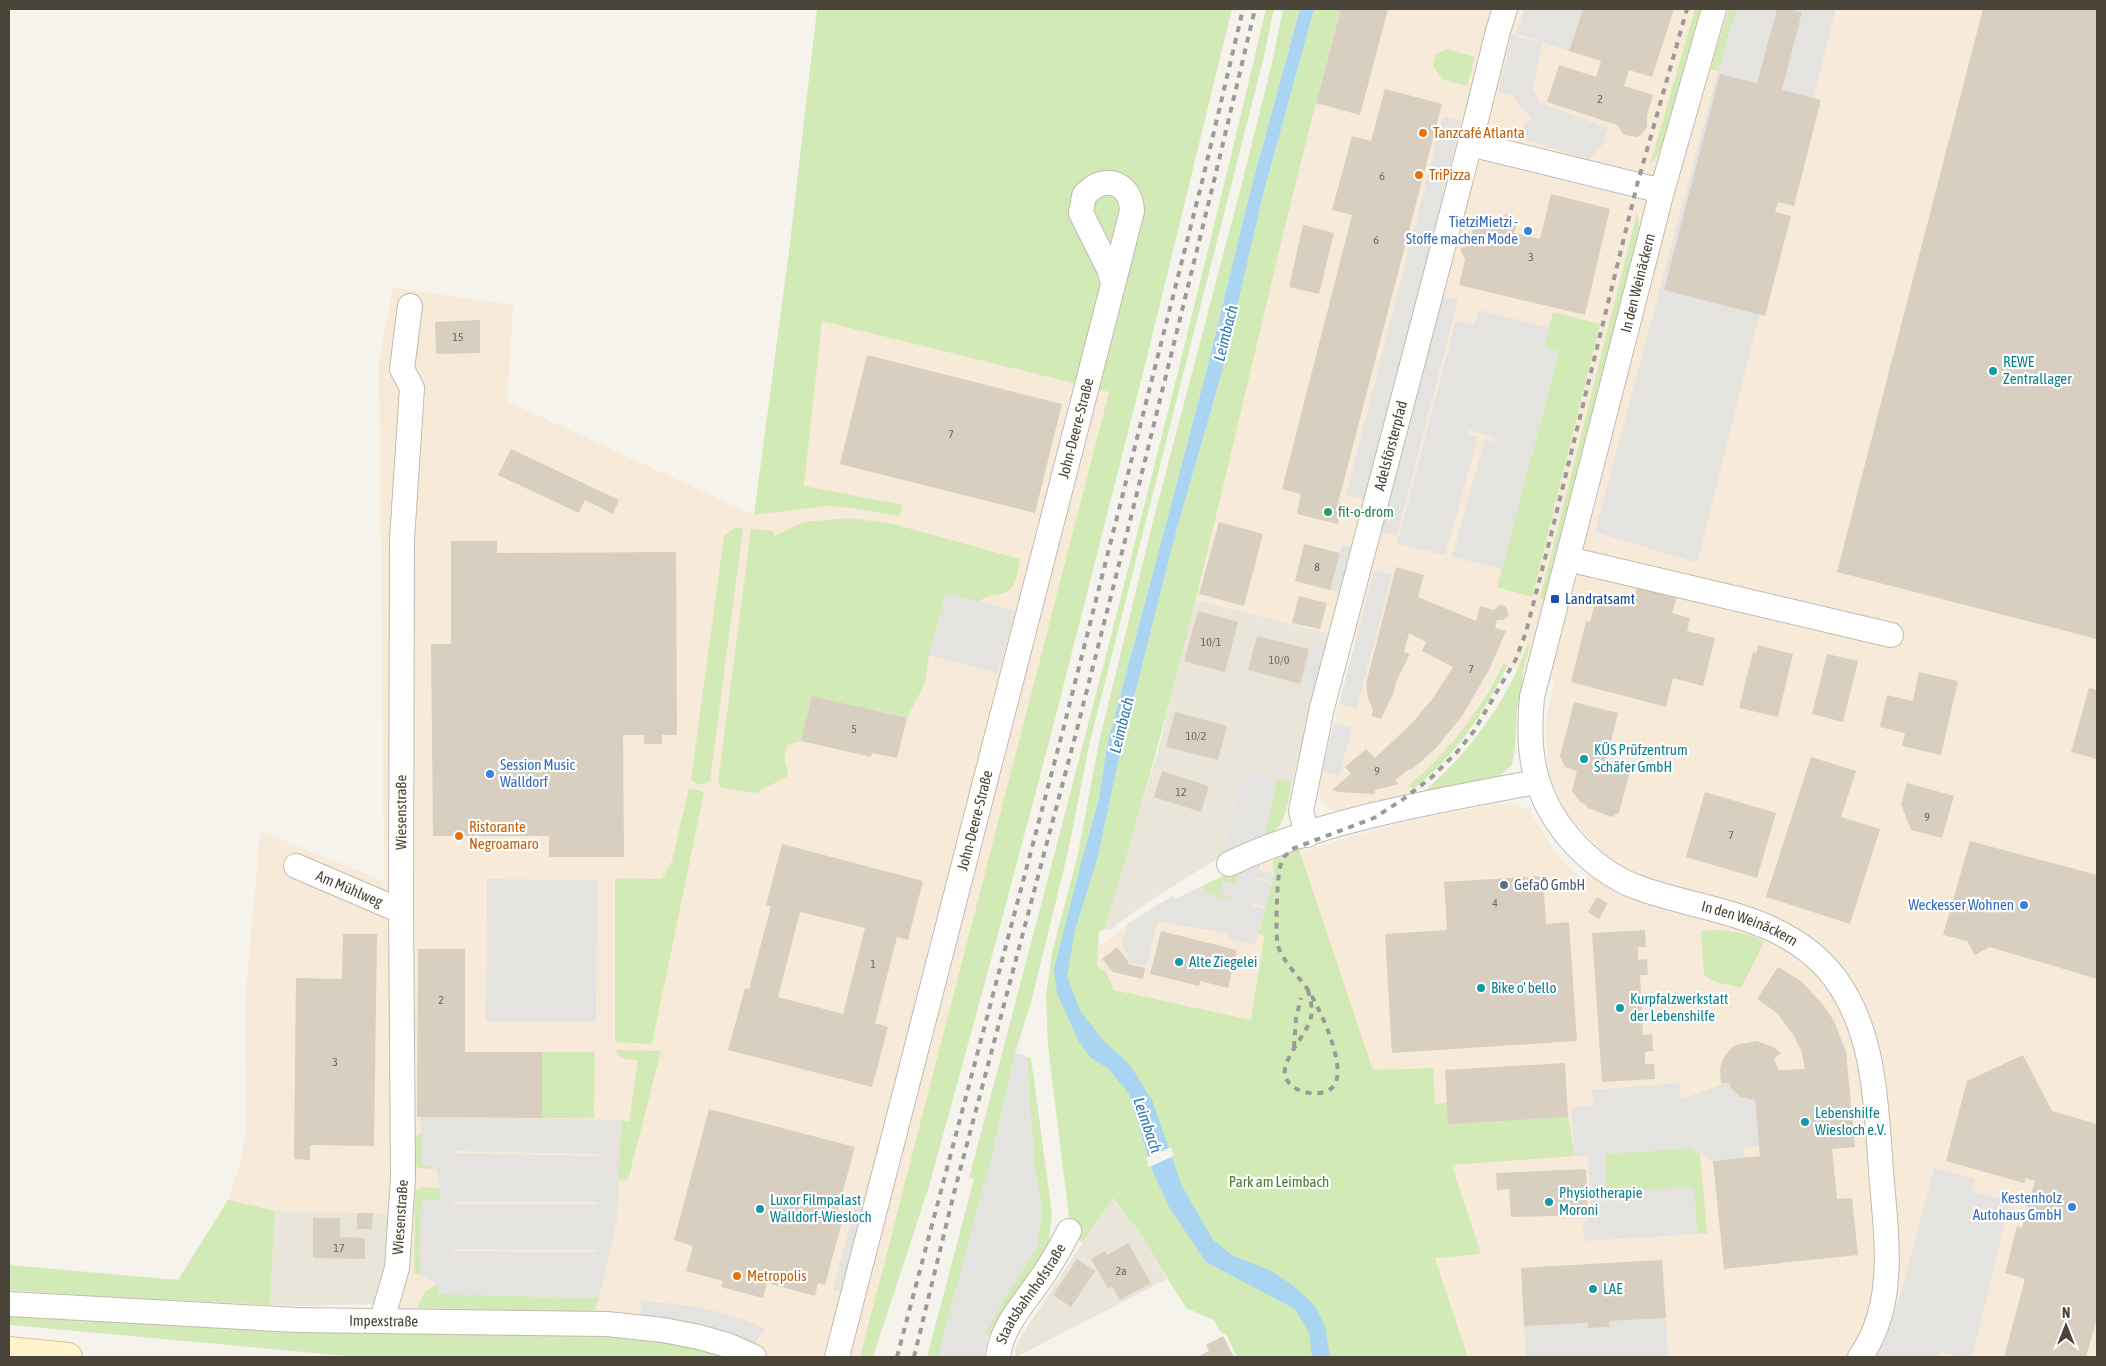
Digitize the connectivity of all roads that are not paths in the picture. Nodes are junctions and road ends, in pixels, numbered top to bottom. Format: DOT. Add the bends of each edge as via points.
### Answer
graph roads {
  1 [pos="1505,9"];
  2 [pos="1714,9"];
  3 [pos="1470,144"];
  4 [pos="1662,191"];
  5 [pos="1113,283"];
  6 [pos="410,306"];
  7 [pos="1568,559"];
  8 [pos="1891,635"];
  9 [pos="1536,782"];
  10 [pos="1307,835"];
  11 [pos="1229,864"];
  12 [pos="296,866"];
  13 [pos="401,911"];
  14 [pos="1069,1230"];
  15 [pos="9,1304"];
  16 [pos="382,1320"];
  17 [pos="9,1351"];
  18 [pos="68,1357"];
  19 [pos="754,1357"];
  20 [pos="837,1357"];
  21 [pos="998,1357"];
  22 [pos="1860,1357"];
  1 -- 3 [label="street, Adelsförsterpfad"];
  2 -- 4 [label="street, In den Weinäckern"];
  3 -- 4 [label="street"];
  3 -- 10 [label="street, Adelsförsterpfad" via="1322,708 1301,811"];
  4 -- 7 [label="street, In den Weinäckern"];
  5 -- 20 [label="street, John-Deere-Straße"];
  6 -- 13 [label="street, Wiesenstraße" via="402,369 412,388 402,538"];
  7 -- 8 [label="street"];
  7 -- 9 [label="street, In den Weinäckern" via="1532,697 1530,741"];
  9 -- 10 [label="street" via="1390,812"];
  9 -- 22 [label="street, In den Weinäckern" via="1542,798 1568,837 1609,874 1654,893 1739,916 1784,934 1813,953 1850,1002 1865,1040 1872,1076 1887,1232 1886,1290 1875,1328"];
  10 -- 11 [label="street"];
  12 -- 13 [label="street, Am Mühlweg"];
  13 -- 16 [label="street, Wiesenstraße" via="401,1226 397,1268"];
  14 -- 21 [label="street, Staatsbahnhofstraße" via="1057,1255 1007,1327"];
  15 -- 16 [label="street, Impexstraße" via="297,1320"];
  16 -- 19 [label="street, Impexstraße" via="624,1326 699,1337"];
  17 -- 18 [label="street"];
}
